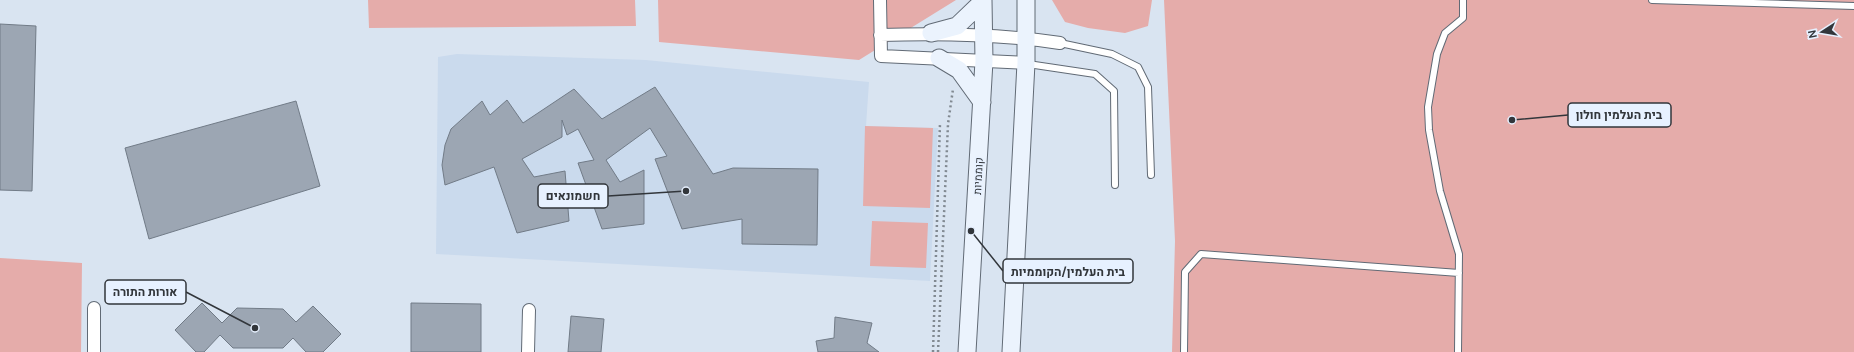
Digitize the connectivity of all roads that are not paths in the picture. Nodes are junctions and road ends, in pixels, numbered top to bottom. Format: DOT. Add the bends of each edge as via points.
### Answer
graph roads {
  1 [pos="880,0"];
  2 [pos="1026,0"];
  3 [pos="1463,0"];
  4 [pos="1652,0"];
  5 [pos="983,1"];
  6 [pos="1854,6"];
  7 [pos="931,33"];
  8 [pos="880,35"];
  9 [pos="983,37"];
  10 [pos="1027,38"];
  11 [pos="1060,43"];
  12 [pos="939,58"];
  13 [pos="984,61"];
  14 [pos="1026,63"];
  15 [pos="982,102"];
  16 [pos="1151,175"];
  17 [pos="1115,185"];
  18 [pos="1459,273"];
  19 [pos="94,308"];
  20 [pos="529,310"];
  21 [pos="94,352"];
  22 [pos="528,352"];
  23 [pos="967,352"];
  24 [pos="1011,352"];
  25 [pos="1184,352"];
  26 [pos="1458,352"];
  1 -- 8 [label="street"];
  2 -- 10 [label="main road"];
  3 -- 18 [label="lane" via="1463,18 1445,33 1437,54 1428,107 1440,191 1459,254"];
  4 -- 6 [label="lane"];
  5 -- 7 [label="main road" via="958,26"];
  5 -- 9 [label="main road, קוממיות"];
  7 -- 8 [label="street"];
  7 -- 9 [label="street"];
  8 -- 12 [label="street" via="881,56"];
  9 -- 10 [label="street"];
  9 -- 13 [label="main road, קוממיות"];
  10 -- 11 [label="street"];
  10 -- 14 [label="main road"];
  11 -- 16 [label="lane" via="1112,54 1138,67 1148,87"];
  12 -- 13 [label="street"];
  12 -- 15 [label="main road" via="959,70"];
  13 -- 14 [label="street"];
  13 -- 15 [label="main road, קוממיות"];
  14 -- 17 [label="lane" via="1095,74 1114,91"];
  14 -- 24 [label="main road"];
  15 -- 23 [label="main road, קוממיות"];
  18 -- 25 [label="lane" via="1201,254 1185,272"];
  18 -- 26 [label="lane"];
  19 -- 21 [label="street"];
  20 -- 22 [label="street"];
}
